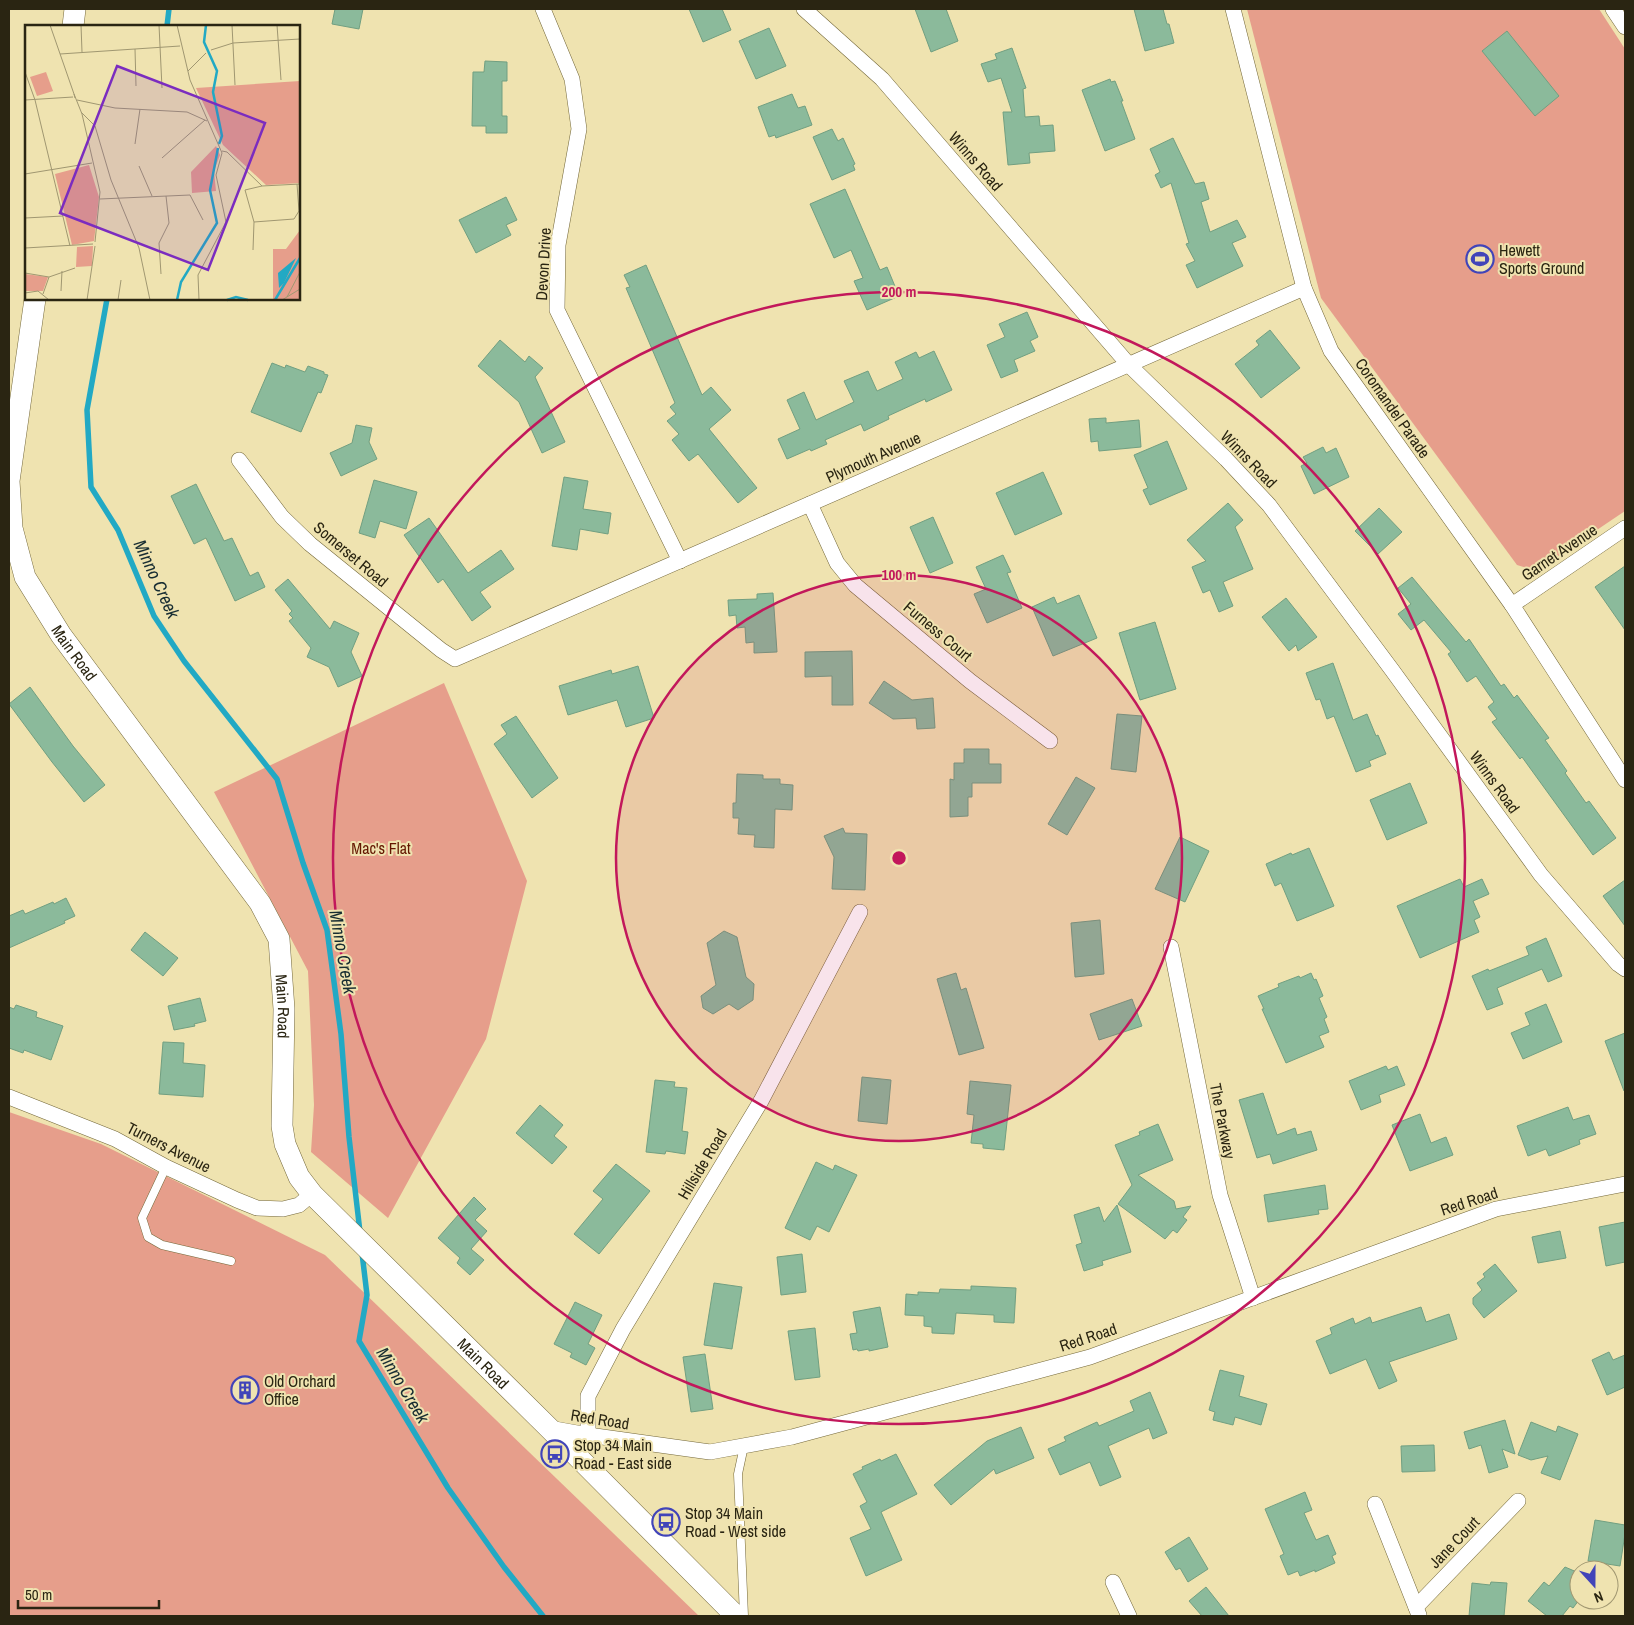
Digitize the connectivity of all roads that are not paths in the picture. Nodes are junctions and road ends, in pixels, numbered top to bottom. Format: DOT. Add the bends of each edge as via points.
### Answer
graph roads {
  1 [pos="75,9"];
  2 [pos="543,9"];
  3 [pos="804,9"];
  4 [pos="1233,9"];
  5 [pos="1613,9"];
  6 [pos="72,25"];
  7 [pos="1625,27"];
  8 [pos="1304,288"];
  9 [pos="34,300"];
  10 [pos="1129,365"];
  11 [pos="239,460"];
  12 [pos="810,504"];
  13 [pos="1625,528"];
  14 [pos="680,561"];
  15 [pos="1512,605"];
  16 [pos="455,659"];
  17 [pos="1050,741"];
  18 [pos="1625,780"];
  19 [pos="860,912"];
  20 [pos="1171,947"];
  21 [pos="1625,969"];
  22 [pos="9,1097"];
  23 [pos="166,1167"];
  24 [pos="1625,1184"];
  25 [pos="312,1194"];
  26 [pos="231,1262"];
  27 [pos="1252,1298"];
  28 [pos="549,1428"];
  29 [pos="588,1435"];
  30 [pos="744,1446"];
  31 [pos="1518,1501"];
  32 [pos="1375,1504"];
  33 [pos="1112,1582"];
  34 [pos="1418,1612"];
  35 [pos="736,1616"];
  36 [pos="744,1616"];
  37 [pos="1129,1616"];
  1 -- 6 [label="main road"];
  2 -- 14 [label="street, Devon Drive" via="572,79 579,129 558,244 558,310"];
  3 -- 10 [label="street, Winns Road" via="882,79"];
  4 -- 8 [label="street, Coromandel Parade"];
  5 -- 7 [label="street"];
  8 -- 10 [label="street, Plymouth Avenue"];
  8 -- 15 [label="street, Coromandel Parade" via="1331,351"];
  9 -- 25 [label="main road, Main Road" via="9,481 12,528 25,577 60,635 260,903 278,939 284,1009 282,1126 298,1177"];
  10 -- 12 [label="street, Plymouth Avenue"];
  10 -- 21 [label="street, Winns Road" via="1226,459 1269,506 1541,874"];
  11 -- 16 [label="street, Somerset Road" via="282,517 310,544"];
  12 -- 14 [label="street, Plymouth Avenue"];
  12 -- 17 [label="street, Furness Court" via="837,563 855,584 970,681"];
  13 -- 15 [label="street, Garnet Avenue"];
  14 -- 16 [label="street, Plymouth Avenue"];
  15 -- 18 [label="street, Coromandel Parade"];
  19 -- 29 [label="street, Hillside Road" via="761,1101 623,1329 588,1396"];
  20 -- 27 [label="street, The Parkway" via="1220,1195"];
  22 -- 23 [label="street, Turners Avenue" via="115,1139"];
  23 -- 25 [label="street, Turners Avenue" via="257,1208 299,1206"];
  23 -- 26 [label="lane" via="142,1218 148,1237 162,1246"];
  24 -- 27 [label="street, Red Road" via="1496,1209"];
  25 -- 28 [label="main road, Main Road"];
  27 -- 30 [label="street, Red Road" via="1090,1357 792,1437"];
  28 -- 29 [label="street, Red Road"];
  28 -- 35 [label="main road, Main Road"];
  29 -- 30 [label="street, Red Road" via="710,1452"];
  30 -- 36 [label="lane" via="738,1474"];
  31 -- 34 [label="street, Jane Court"];
  32 -- 34 [label="street"];
  33 -- 37 [label="street"];
}
